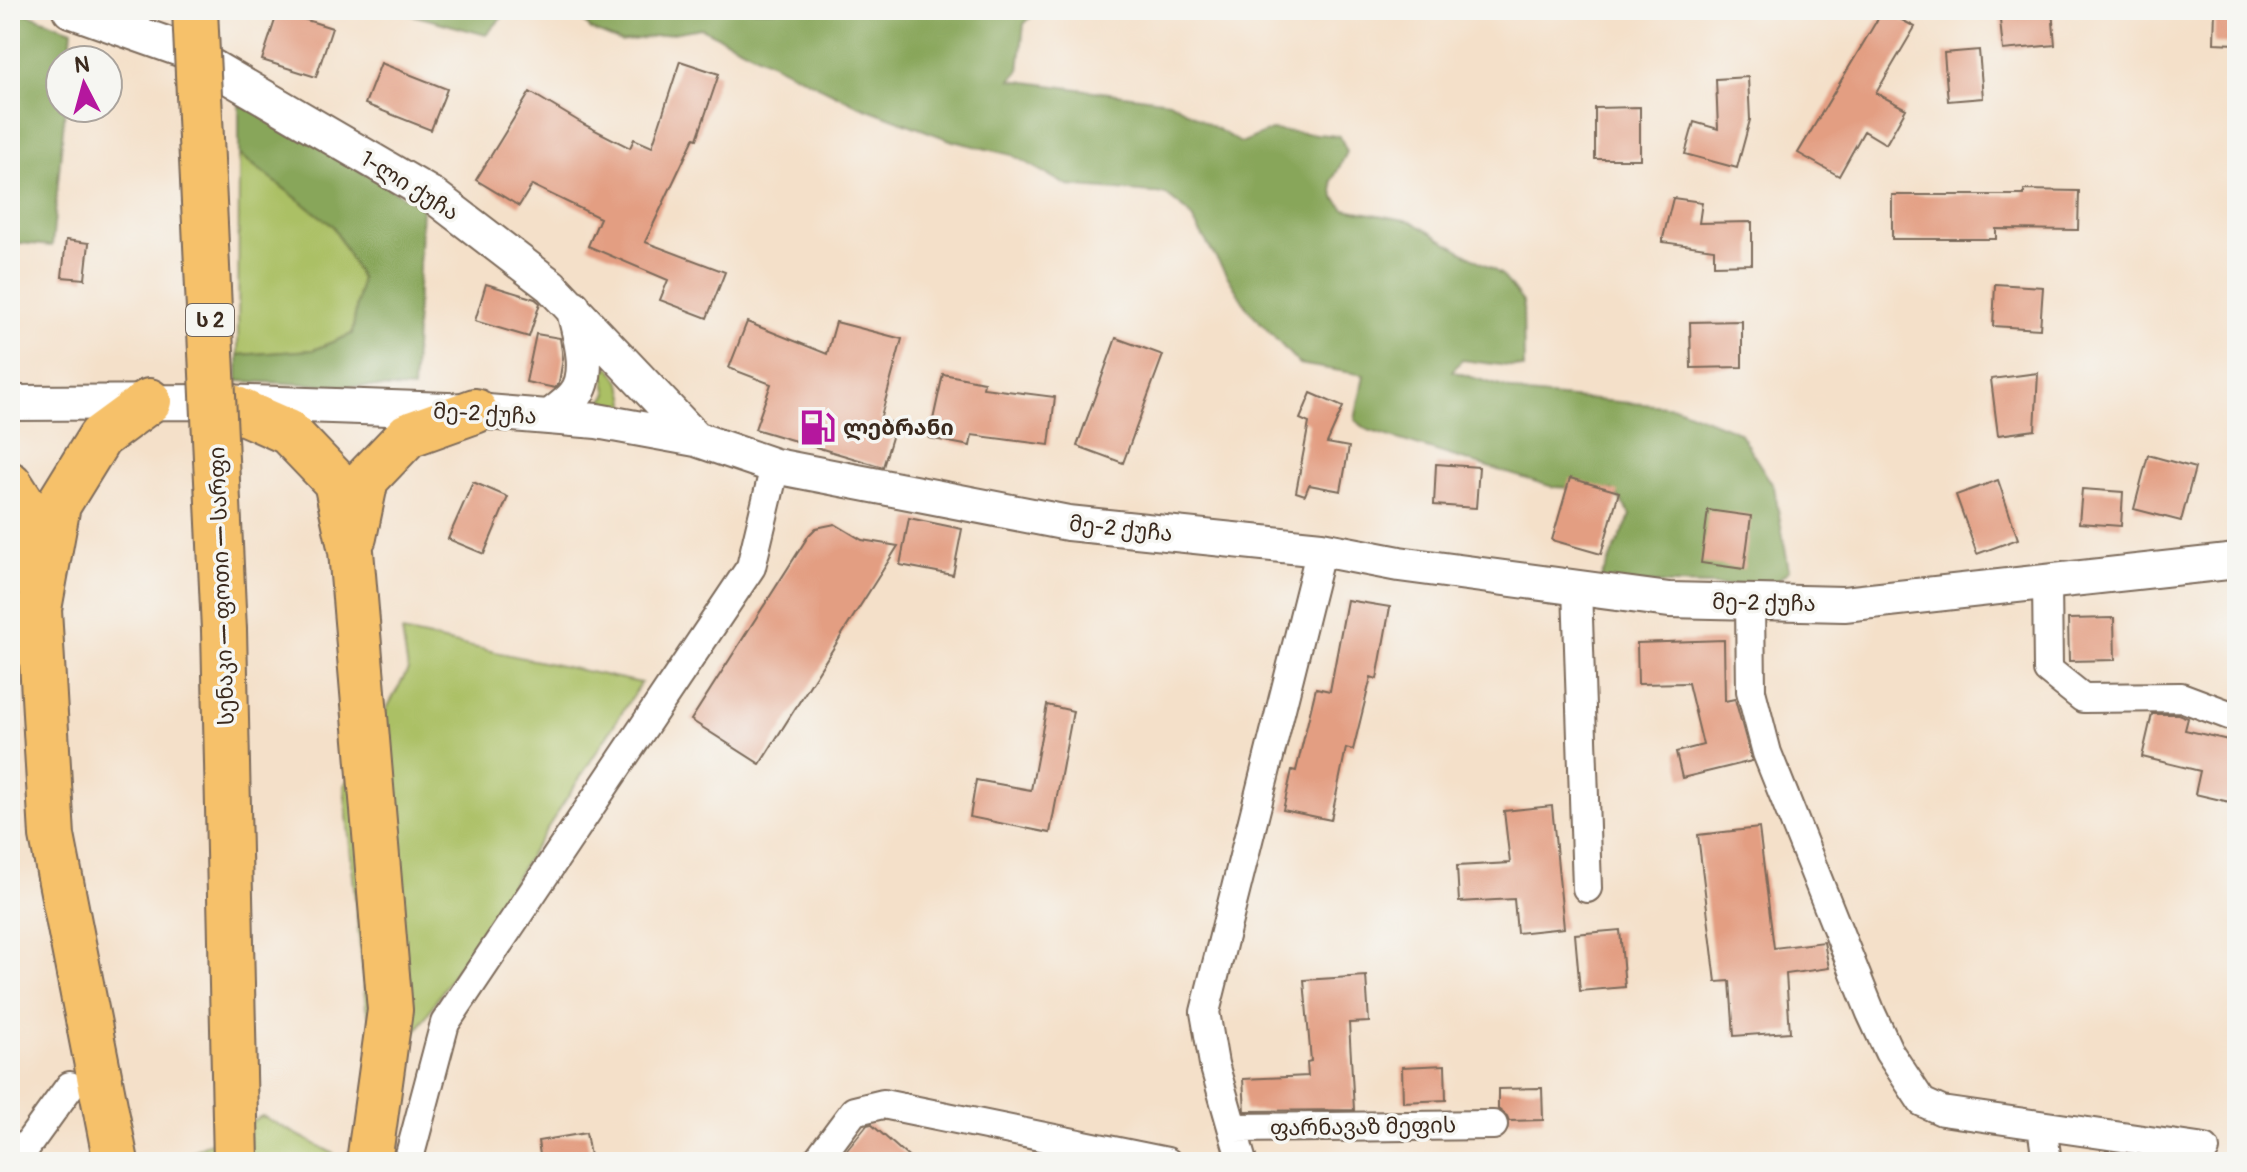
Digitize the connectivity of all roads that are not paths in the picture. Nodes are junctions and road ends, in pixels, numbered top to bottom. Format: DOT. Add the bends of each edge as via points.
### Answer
graph roads {
  1 [pos="70,10"];
  2 [pos="195,10"];
  3 [pos="573,306"];
  4 [pos="149,401"];
  5 [pos="220,402"];
  6 [pos="10,403"];
  7 [pos="475,411"];
  8 [pos="550,417"];
  9 [pos="696,439"];
  10 [pos="775,466"];
  11 [pos="10,484"];
  12 [pos="1321,549"];
  13 [pos="351,551"];
  14 [pos="2237,561"];
  15 [pos="2047,582"];
  16 [pos="1577,588"];
  17 [pos="1750,602"];
  18 [pos="39,609"];
  19 [pos="2237,718"];
  20 [pos="1587,888"];
  21 [pos="70,1086"];
  22 [pos="1493,1125"];
  23 [pos="2042,1126"];
  24 [pos="1234,1128"];
  25 [pos="2205,1149"];
  26 [pos="15,1162"];
  27 [pos="116,1162"];
  28 [pos="236,1162"];
  29 [pos="369,1162"];
  30 [pos="408,1162"];
  31 [pos="816,1162"];
  32 [pos="1167,1162"];
  33 [pos="1242,1162"];
  34 [pos="2047,1162"];
  1 -- 3 [label="street, 1-ლი ქუჩა" via="183,50 435,197"];
  2 -- 28 [label="highway, სენაკი — ფოთი — სარფი / ს 2, bridge" via="224,630"];
  3 -- 8 [label="street" via="583,375 576,395"];
  3 -- 9 [label="street, 1-ლი ქუჩა"];
  4 -- 5 [label="street, მე-2 ქუჩა"];
  4 -- 6 [label="street, მე-2 ქუჩა"];
  4 -- 18 [label="highway" via="100,437 58,505"];
  5 -- 7 [label="street, მე-2 ქუჩა"];
  5 -- 13 [label="highway" via="288,432 336,482"];
  7 -- 8 [label="street, მე-2 ქუჩა"];
  7 -- 13 [label="highway" via="408,435 366,479"];
  8 -- 9 [label="street, მე-2 ქუჩა"];
  9 -- 10 [label="street, მე-2 ქუჩა"];
  10 -- 12 [label="street, მე-2 ქუჩა" via="1068,523"];
  10 -- 30 [label="street" via="751,567 445,1023"];
  11 -- 18 [label="highway" via="21,501"];
  12 -- 16 [label="street, მე-2 ქუჩა"];
  12 -- 24 [label="street" via="1205,1012"];
  13 -- 29 [label="highway" via="390,1010"];
  14 -- 15 [label="street, მე-2 ქუჩა"];
  15 -- 17 [label="street, მე-2 ქუჩა" via="1844,604"];
  15 -- 19 [label="street" via="2048,670 2083,698 2181,697"];
  16 -- 17 [label="street, მე-2 ქუჩა" via="1669,600"];
  16 -- 20 [label="street"];
  17 -- 23 [label="street" via="1751,691 1767,753 1889,1052 1922,1102 1942,1111"];
  18 -- 27 [label="highway" via="52,836"];
  21 -- 26 [label="street"];
  22 -- 24 [label="street, ფარნავაზ მეფის"];
  23 -- 25 [label="street"];
  23 -- 34 [label="street"];
  24 -- 33 [label="street"];
  31 -- 32 [label="street" via="854,1111 883,1104"];
}
